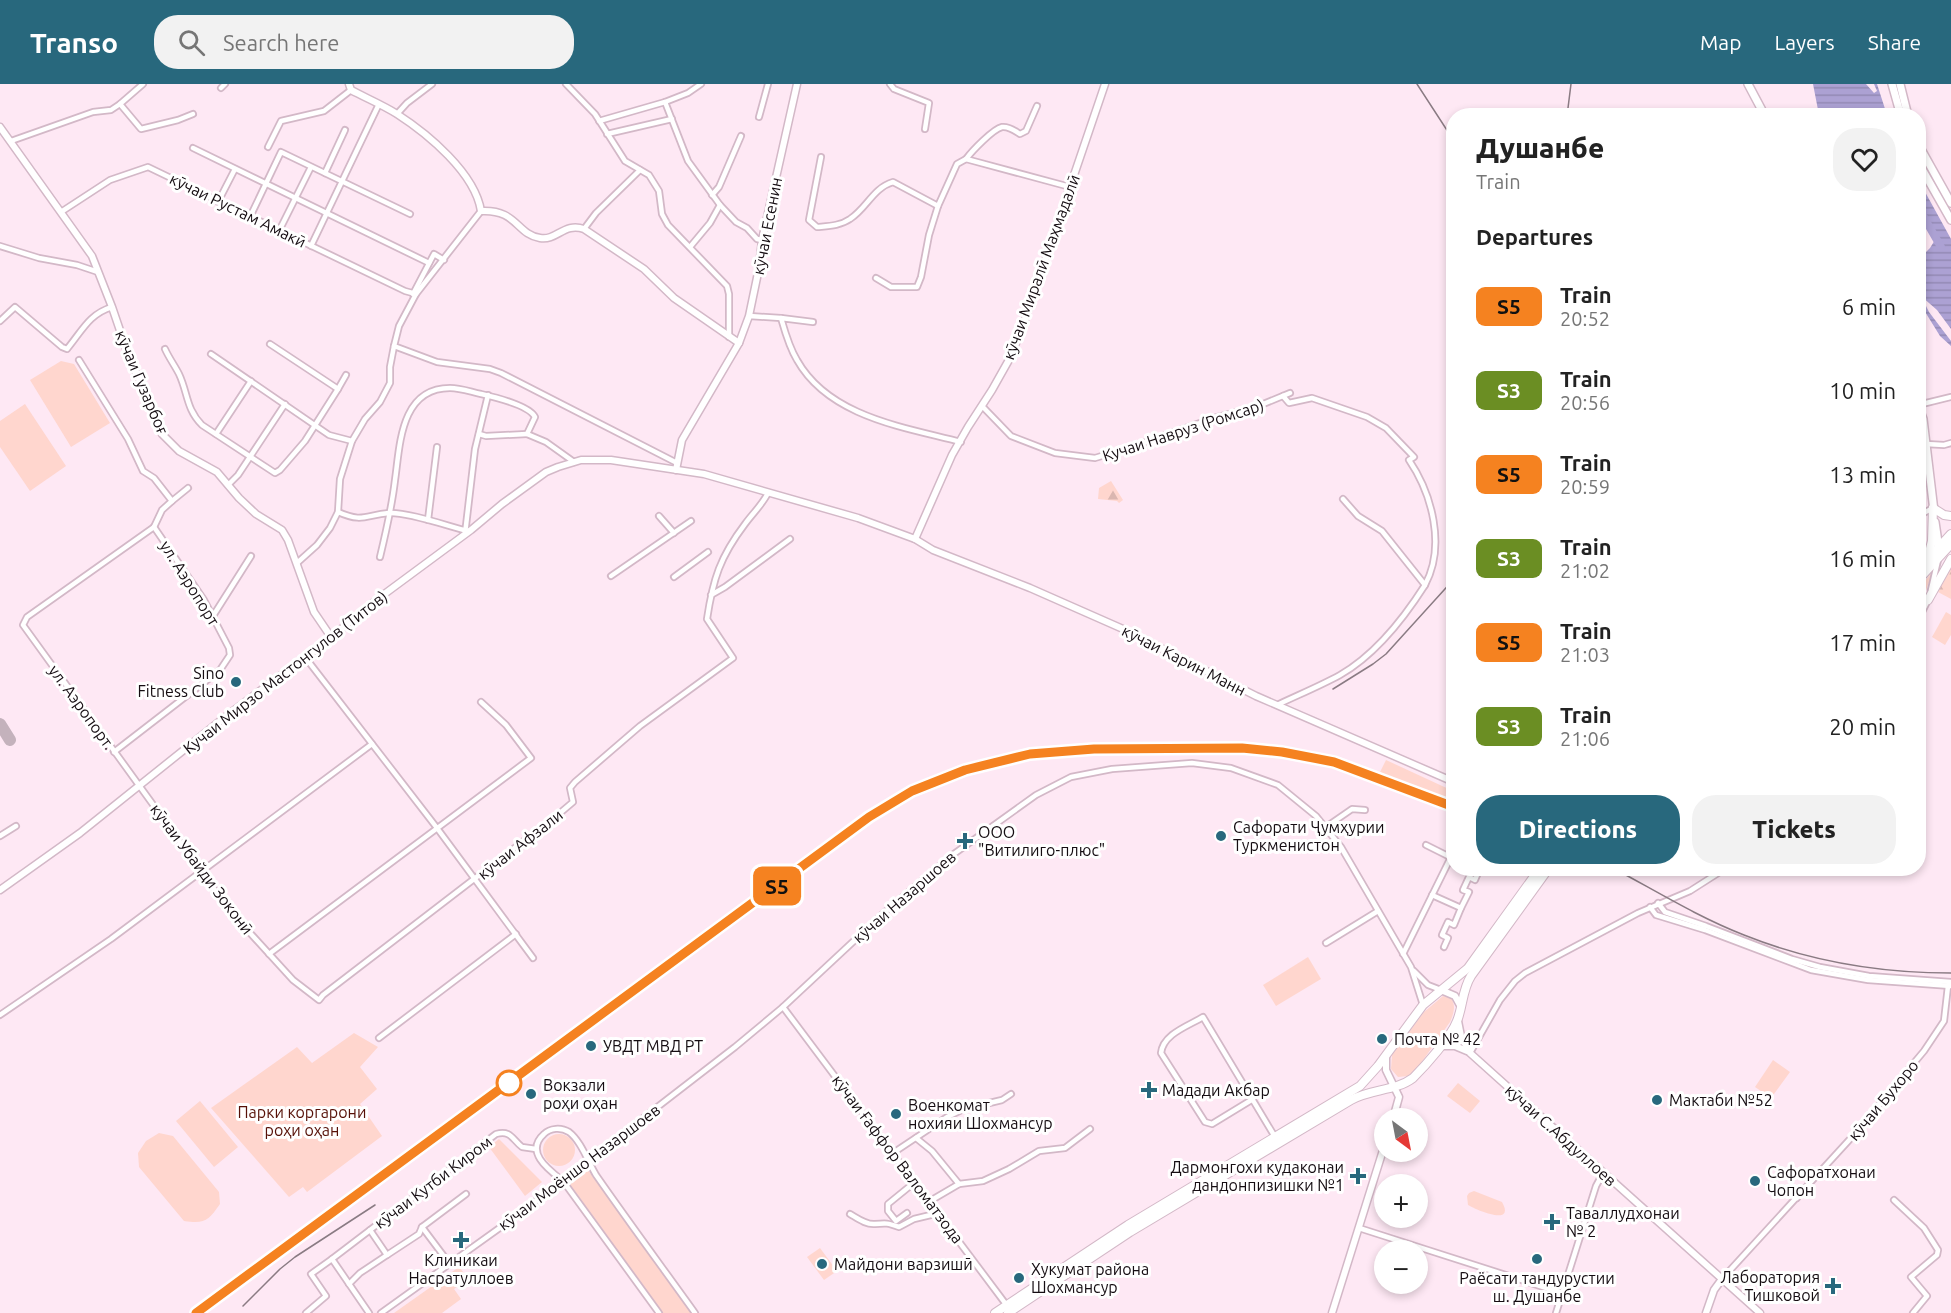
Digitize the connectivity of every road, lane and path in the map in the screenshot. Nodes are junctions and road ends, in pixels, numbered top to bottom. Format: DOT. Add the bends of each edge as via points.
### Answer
graph roads {
  1 [pos="143,84"];
  2 [pos="432,84"];
  3 [pos="576,84"];
  4 [pos="701,84"];
  5 [pos="768,84"];
  6 [pos="797,84"];
  7 [pos="890,84"];
  8 [pos="1105,84"];
  9 [pos="1748,84"];
  10 [pos="1892,84"];
  11 [pos="1900,84"];
  12 [pos="568,86"];
  13 [pos="350,87"];
  14 [pos="665,102"];
  15 [pos="120,104"];
  16 [pos="379,105"];
  17 [pos="1037,106"];
  18 [pos="1761,108"];
  19 [pos="1898,108"];
  20 [pos="1906,108"];
  21 [pos="193,114"];
  22 [pos="397,114"];
  23 [pos="759,117"];
  24 [pos="672,119"];
  25 [pos="599,121"];
  26 [pos="0,128"];
  27 [pos="925,129"];
  28 [pos="345,130"];
  29 [pos="607,134"];
  30 [pos="741,136"];
  31 [pos="11,141"];
  32 [pos="268,147"];
  33 [pos="193,148"];
  34 [pos="821,157"];
  35 [pos="1926,158"];
  36 [pos="966,159"];
  37 [pos="311,167"];
  38 [pos="235,169"];
  39 [pos="640,170"];
  40 [pos="325,173"];
  41 [pos="1926,176"];
  42 [pos="341,181"];
  43 [pos="266,184"];
  44 [pos="1070,187"];
  45 [pos="712,195"];
  46 [pos="296,198"];
  47 [pos="218,201"];
  48 [pos="1951,203"];
  49 [pos="720,205"];
  50 [pos="938,206"];
  51 [pos="481,211"];
  52 [pos="61,212"];
  53 [pos="325,213"];
  54 [pos="410,214"];
  55 [pos="250,217"];
  56 [pos="1951,220"];
  57 [pos="584,229"];
  58 [pos="279,231"];
  59 [pos="762,240"];
  60 [pos="0,246"];
  61 [pos="311,246"];
  62 [pos="690,247"];
  63 [pos="444,260"];
  64 [pos="429,263"];
  65 [pos="98,272"];
  66 [pos="876,278"];
  67 [pos="415,294"];
  68 [pos="112,307"];
  69 [pos="749,316"];
  70 [pos="781,318"];
  71 [pos="0,321"];
  72 [pos="813,322"];
  73 [pos="729,337"];
  74 [pos="739,343"];
  75 [pos="270,344"];
  76 [pos="394,346"];
  77 [pos="165,350"];
  78 [pos="211,354"];
  79 [pos="79,360"];
  80 [pos="346,375"];
  81 [pos="251,381"];
  82 [pos="338,389"];
  83 [pos="1290,393"];
  84 [pos="488,395"];
  85 [pos="1283,396"];
  86 [pos="1951,397"];
  87 [pos="285,404"];
  88 [pos="1926,404"];
  89 [pos="982,406"];
  90 [pos="315,426"];
  91 [pos="216,434"];
  92 [pos="479,434"];
  93 [pos="527,434"];
  94 [pos="352,441"];
  95 [pos="961,442"];
  96 [pos="1951,443"];
  97 [pos="1926,444"];
  98 [pos="437,447"];
  99 [pos="250,456"];
  100 [pos="574,462"];
  101 [pos="677,466"];
  102 [pos="1929,466"];
  103 [pos="1926,468"];
  104 [pos="228,485"];
  105 [pos="188,488"];
  106 [pos="768,493"];
  107 [pos="1343,499"];
  108 [pos="172,501"];
  109 [pos="1934,508"];
  110 [pos="1926,512"];
  111 [pos="338,513"];
  112 [pos="390,513"];
  113 [pos="659,516"];
  114 [pos="1951,516"];
  115 [pos="428,520"];
  116 [pos="691,521"];
  117 [pos="154,527"];
  118 [pos="465,532"];
  119 [pos="674,533"];
  120 [pos="1951,534"];
  121 [pos="790,539"];
  122 [pos="915,539"];
  123 [pos="1951,544"];
  124 [pos="1939,548"];
  125 [pos="708,552"];
  126 [pos="251,556"];
  127 [pos="381,557"];
  128 [pos="1938,558"];
  129 [pos="1951,559"];
  130 [pos="1928,560"];
  131 [pos="297,563"];
  132 [pos="1926,571"];
  133 [pos="611,576"];
  134 [pos="674,577"];
  135 [pos="1425,585"];
  136 [pos="711,595"];
  137 [pos="1928,600"];
  138 [pos="1926,604"];
  139 [pos="213,616"];
  140 [pos="25,628"];
  141 [pos="331,637"];
  142 [pos="305,657"];
  143 [pos="481,702"];
  144 [pos="1277,705"];
  145 [pos="372,744"];
  146 [pos="114,752"];
  147 [pos="1446,779"];
  148 [pos="139,786"];
  149 [pos="1365,810"];
  150 [pos="16,826"];
  151 [pos="437,828"];
  152 [pos="1326,828"];
  153 [pos="0,836"];
  154 [pos="1426,845"];
  155 [pos="1446,854"];
  156 [pos="1446,866"];
  157 [pos="201,871"];
  158 [pos="1477,876"];
  159 [pos="1534,876"];
  160 [pos="1544,876"];
  161 [pos="1713,876"];
  162 [pos="475,879"];
  163 [pos="0,890"];
  164 [pos="1432,895"];
  165 [pos="1658,903"];
  166 [pos="1650,907"];
  167 [pos="1461,908"];
  168 [pos="1378,911"];
  169 [pos="516,934"];
  170 [pos="1326,943"];
  171 [pos="1444,947"];
  172 [pos="268,954"];
  173 [pos="1402,954"];
  174 [pos="533,958"];
  175 [pos="1411,967"];
  176 [pos="1950,985"];
  177 [pos="1441,990"];
  178 [pos="319,1000"];
  179 [pos="1423,1005"];
  180 [pos="783,1007"];
  181 [pos="1461,1008"];
  182 [pos="0,1015"];
  183 [pos="772,1016"];
  184 [pos="1457,1020"];
  185 [pos="379,1038"];
  186 [pos="1439,1046"];
  187 [pos="1470,1053"];
  188 [pos="1386,1055"];
  189 [pos="1394,1086"];
  190 [pos="1011,1095"];
  191 [pos="1253,1099"];
  192 [pos="1396,1108"];
  193 [pos="1090,1129"];
  194 [pos="916,1138"];
  195 [pos="1277,1140"];
  196 [pos="536,1149"];
  197 [pos="893,1153"];
  198 [pos="587,1162"];
  199 [pos="1379,1162"];
  200 [pos="1603,1173"];
  201 [pos="563,1181"];
  202 [pos="915,1182"];
  203 [pos="958,1184"];
  204 [pos="1788,1190"];
  205 [pos="466,1194"];
  206 [pos="1797,1198"];
  207 [pos="1894,1200"];
  208 [pos="930,1201"];
  209 [pos="907,1213"];
  210 [pos="939,1213"];
  211 [pos="850,1214"];
  212 [pos="422,1227"];
  213 [pos="1359,1228"];
  214 [pos="370,1230"];
  215 [pos="387,1255"];
  216 [pos="332,1258"];
  217 [pos="449,1263"];
  218 [pos="1722,1280"];
  219 [pos="349,1284"];
  220 [pos="1562,1293"];
  221 [pos="1010,1311"];
  222 [pos="306,1313"];
  223 [pos="369,1313"];
  224 [pos="381,1313"];
  225 [pos="659,1313"];
  226 [pos="695,1313"];
  227 [pos="996,1313"];
  228 [pos="1332,1313"];
  229 [pos="1556,1313"];
  230 [pos="1706,1313"];
  231 [pos="1760,1313"];
  232 [pos="1913,1313"];
  1 -- 15 [label="street"];
  2 -- 22 [label="street"];
  3 -- 12 [label="street"];
  4 -- 14 [label="street"];
  5 -- 23 [label="street"];
  6 -- 59 [label="street, кӯчаи Есенин"];
  7 -- 27 [label="street" via="929,103"];
  8 -- 44 [label="street, кӯчаи Миралӣ Маҳмадалӣ"];
  9 -- 18 [label="main road"];
  10 -- 19 [label="main road"];
  11 -- 20 [label="main road"];
  12 -- 25 [label="street"];
  13 -- 16 [label="street"];
  13 -- 32 [label="street" via="324,111 281,121"];
  14 -- 24 [label="street"];
  14 -- 25 [label="street"];
  15 -- 21 [label="street" via="141,129"];
  15 -- 31 [label="street"];
  16 -- 22 [label="street"];
  16 -- 42 [label="street"];
  17 -- 36 [label="street" via="1026,131 1020,134 1006,126 999,128"];
  22 -- 51 [label="street" via="453,160 473,187"];
  24 -- 29 [label="street"];
  24 -- 45 [label="street" via="688,161"];
  25 -- 29 [label="street"];
  26 -- 31 [label="street, кӯчаи Гузарбоғ"];
  28 -- 40 [label="street"];
  29 -- 39 [label="street" via="625,161"];
  30 -- 45 [label="street"];
  31 -- 52 [label="street, кӯчаи Гузарбоғ"];
  33 -- 38 [label="street"];
  34 -- 50 [label="street" via="809,220 817,227 850,219 882,186 893,182"];
  35 -- 48 [label="main road"];
  36 -- 44 [label="street"];
  36 -- 50 [label="street" via="957,164"];
  37 -- 40 [label="street"];
  37 -- 43 [label="street" via="281,152"];
  37 -- 46 [label="street"];
  38 -- 43 [label="street"];
  38 -- 47 [label="street"];
  39 -- 57 [label="street"];
  39 -- 62 [label="street" via="649,175 659,191 668,225"];
  40 -- 42 [label="street"];
  41 -- 56 [label="main road"];
  42 -- 53 [label="street"];
  42 -- 54 [label="street"];
  43 -- 46 [label="street"];
  43 -- 55 [label="street"];
  44 -- 89 [label="street, кӯчаи Миралӣ Маҳмадалӣ" via="1010,358"];
  45 -- 49 [label="street"];
  46 -- 53 [label="street"];
  46 -- 58 [label="street"];
  47 -- 52 [label="street, кӯчаи Рустам Амакӣ" via="148,167 110,180"];
  47 -- 55 [label="street, кӯчаи Рустам Амакӣ"];
  49 -- 59 [label="street"];
  49 -- 62 [label="street"];
  50 -- 66 [label="street" via="917,287 891,287"];
  51 -- 57 [label="street" via="494,210 540,238 568,227"];
  51 -- 63 [label="street"];
  52 -- 65 [label="street, кӯчаи Гузарбоғ" via="87,248"];
  53 -- 61 [label="street"];
  53 -- 64 [label="street"];
  55 -- 58 [label="street, кӯчаи Рустам Амакӣ"];
  57 -- 73 [label="street" via="644,269"];
  58 -- 61 [label="street, кӯчаи Рустам Амакӣ"];
  59 -- 69 [label="street, кӯчаи Есенин"];
  60 -- 65 [label="street"];
  61 -- 67 [label="street, кӯчаи Рустам Амакӣ"];
  62 -- 73 [label="street" via="727,286"];
  63 -- 64 [label="street" via="434,254"];
  63 -- 67 [label="street"];
  64 -- 67 [label="street"];
  65 -- 68 [label="street, кӯчаи Гузарбоғ"];
  67 -- 76 [label="street"];
  68 -- 71 [label="street" via="90,318 67,349 15,306"];
  68 -- 104 [label="street, кӯчаи Гузарбоғ" via="162,434 179,451 217,472"];
  69 -- 70 [label="street"];
  69 -- 74 [label="street, кӯчаи Есенин"];
  70 -- 72 [label="street"];
  70 -- 95 [label="street" via="797,362 819,388 844,406 888,423"];
  73 -- 74 [label="street"];
  74 -- 101 [label="street, кӯчаи Есенин" via="682,440"];
  75 -- 82 [label="street"];
  76 -- 94 [label="street" via="390,383"];
  76 -- 101 [label="street" via="437,362 501,373"];
  77 -- 91 [label="street" via="179,374 192,412"];
  78 -- 81 [label="street"];
  79 -- 108 [label="street" via="143,471 154,478"];
  80 -- 82 [label="street"];
  81 -- 87 [label="street"];
  81 -- 91 [label="street"];
  82 -- 90 [label="street"];
  83 -- 85 [label="street, Кучаи Навруз (Ромсар)"];
  84 -- 92 [label="street"];
  84 -- 93 [label="street" via="532,412 534,420"];
  84 -- 112 [label="street" via="448,388 424,395 416,403 399,441"];
  85 -- 89 [label="street, Кучаи Навруз (Ромсар)" via="1095,458 1055,453 1011,436"];
  85 -- 135 [label="street" via="1289,403 1312,398 1367,417 1386,428 1414,457 1409,460 1429,500 1435,533 1430,576"];
  86 -- 88 [label="street"];
  87 -- 90 [label="street"];
  87 -- 99 [label="street"];
  89 -- 95 [label="street, кӯчаи Миралӣ Маҳмадалӣ"];
  90 -- 94 [label="street" via="329,435"];
  90 -- 99 [label="street" via="278,472"];
  91 -- 99 [label="street"];
  92 -- 93 [label="street"];
  92 -- 118 [label="street"];
  93 -- 100 [label="street"];
  94 -- 111 [label="street" via="340,479"];
  95 -- 122 [label="street, кӯчаи Миралӣ Маҳмадалӣ"];
  96 -- 97 [label="street"];
  97 -- 102 [label="main road"];
  98 -- 115 [label="street"];
  99 -- 104 [label="street"];
  100 -- 101 [label="street, Кучаи Мирзо Мастонгулов (Титов)" via="611,460"];
  100 -- 118 [label="street, Кучаи Мирзо Мастонгулов (Титов)" via="546,472"];
  101 -- 106 [label="street, Кучаи Мирзо Мастонгулов (Титов)"];
  102 -- 103 [label="street"];
  102 -- 109 [label="main road"];
  104 -- 131 [label="street, кӯчаи Гузарбоғ" via="256,514 282,530"];
  105 -- 108 [label="street"];
  106 -- 122 [label="street, кӯчаи Карин Манн" via="858,518"];
  106 -- 136 [label="street" via="722,560"];
  107 -- 135 [label="street" via="1358,516 1383,531"];
  108 -- 117 [label="street" via="162,510"];
  109 -- 110 [label="street"];
  109 -- 114 [label="highway"];
  109 -- 124 [label="main road"];
  109 -- 130 [label="highway"];
  111 -- 112 [label="street" via="359,519"];
  111 -- 131 [label="street" via="317,545"];
  112 -- 115 [label="street"];
  112 -- 127 [label="street"];
  113 -- 119 [label="street"];
  115 -- 118 [label="street"];
  116 -- 119 [label="street"];
  117 -- 139 [label="street, ул. Аэропорт"];
  117 -- 140 [label="street, ул. Аэропорт" via="27,617"];
  118 -- 141 [label="street, Кучаи Мирзо Мастонгулов (Титов)"];
  119 -- 133 [label="street"];
  120 -- 124 [label="highway"];
  121 -- 136 [label="street"];
  122 -- 144 [label="street, кӯчаи Карин Манн" via="1123,629"];
  123 -- 128 [label="highway"];
  124 -- 128 [label="main road"];
  124 -- 130 [label="highway"];
  125 -- 134 [label="street"];
  126 -- 139 [label="street"];
  128 -- 132 [label="highway"];
  128 -- 137 [label="street"];
  129 -- 137 [label="highway"];
  131 -- 141 [label="street, кӯчаи Гузарбоғ" via="314,612"];
  135 -- 144 [label="street" via="1408,612 1342,674"];
  136 -- 162 [label="street, кӯчаи Афзали" via="707,619 733,658 640,726 570,788 573,802"];
  137 -- 138 [label="street"];
  139 -- 146 [label="street, ул. Аэропорт" via="230,655 220,670"];
  140 -- 146 [label="street, ул. Аэропорт."];
  141 -- 142 [label="street, Кучаи Мирзо Мастонгулов (Титов)"];
  142 -- 145 [label="street"];
  142 -- 148 [label="street, Кучаи Мирзо Мастонгулов (Титов)"];
  143 -- 151 [label="street" via="506,725 531,758"];
  144 -- 147 [label="street, кӯчаи Карин Манн"];
  145 -- 151 [label="street"];
  145 -- 157 [label="street"];
  146 -- 148 [label="street, ул. Аэропорт."];
  148 -- 157 [label="street, кӯчаи Убайди Зоконӣ"];
  148 -- 163 [label="street, Кучаи Мирзо Мастонгулов (Титов)"];
  149 -- 152 [label="street" via="1352,809"];
  150 -- 153 [label="street"];
  151 -- 162 [label="street"];
  151 -- 172 [label="street"];
  152 -- 168 [label="street, кӯчаи Назаршоев"];
  152 -- 180 [label="street, кӯчаи Назаршоев" via="1278,785 1231,768 1183,763 1071,777 1028,800 938,867"];
  154 -- 155 [label="street"];
  156 -- 164 [label="street"];
  157 -- 172 [label="street, кӯчаи Убайди Зоконӣ"];
  157 -- 182 [label="street"];
  158 -- 167 [label="street" via="1475,880 1469,877 1466,883 1463,890 1469,892"];
  159 -- 177 [label="highway" via="1471,964"];
  160 -- 181 [label="highway" via="1468,980"];
  161 -- 165 [label="street" via="1690,891"];
  162 -- 169 [label="street"];
  162 -- 178 [label="street, кӯчаи Афзали"];
  164 -- 167 [label="street"];
  164 -- 173 [label="street"];
  165 -- 166 [label="street"];
  165 -- 176 [label="street" via="1667,913 1813,966"];
  166 -- 176 [label="street" via="1656,915 1811,970 1868,980"];
  166 -- 187 [label="street" via="1519,978 1500,1000"];
  167 -- 171 [label="street" via="1454,925 1448,922 1442,935 1448,938"];
  168 -- 170 [label="street"];
  168 -- 173 [label="street, кӯчаи Назаршоев"];
  169 -- 174 [label="street"];
  169 -- 185 [label="street"];
  172 -- 178 [label="street, кӯчаи Убайди Зоконӣ"];
  173 -- 175 [label="street, кӯчаи Назаршоев"];
  175 -- 177 [label="street, кӯчаи Назаршоев" via="1428,985"];
  175 -- 179 [label="street, кӯчаи Назаршоев"];
  176 -- 206 [label="street, кӯчаи Бухоро" via="1945,1018 1938,1032"];
  177 -- 179 [label="highway"];
  177 -- 181 [label="street" via="1455,996"];
  179 -- 188 [label="highway"];
  180 -- 183 [label="street, кӯчаи Назаршоев"];
  180 -- 197 [label="street, кӯчаи Ғаффор Валоматзода"];
  181 -- 184 [label="highway"];
  183 -- 198 [label="street, кӯчаи Моёншо Назаршоев"];
  184 -- 186 [label="highway"];
  184 -- 187 [label="street, кӯчаи С.Абдуллоев"];
  186 -- 187 [label="street" via="1455,1046"];
  186 -- 189 [label="highway" via="1413,1078"];
  187 -- 200 [label="street, кӯчаи С.Абдуллоев"];
  188 -- 189 [label="street" via="1385,1068"];
  188 -- 195 [label="highway" via="1356,1089"];
  189 -- 192 [label="street" via="1399,1100"];
  189 -- 195 [label="highway" via="1356,1097"];
  190 -- 194 [label="street" via="1002,1101 964,1109"];
  191 -- 191 [label="street" via="1203,1017 1167,1038 1161,1053 1205,1122 1212,1124"];
  191 -- 195 [label="street"];
  193 -- 203 [label="street" via="1065,1148 1039,1151 983,1181"];
  194 -- 197 [label="street"];
  194 -- 203 [label="street" via="932,1151"];
  195 -- 221 [label="highway" via="1120,1234"];
  196 -- 198 [label="street" via="545,1133 562,1129 571,1133"];
  196 -- 201 [label="street" via="544,1166"];
  196 -- 214 [label="street, кӯчаи Кутби Киром" via="522,1147 509,1133 496,1134"];
  197 -- 202 [label="street, кӯчаи Ғаффор Валоматзода"];
  198 -- 201 [label="street, кӯчаи Моёншо Назаршоев"];
  198 -- 226 [label="street"];
  199 -- 213 [label="street"];
  200 -- 218 [label="street, кӯчаи С.Абдуллоев"];
  200 -- 220 [label="street"];
  201 -- 217 [label="street, кӯчаи Моёншо Назаршоев"];
  201 -- 225 [label="street"];
  202 -- 208 [label="street, кӯчаи Ғаффор Валоматзода"];
  202 -- 209 [label="street" via="888,1204 896,1221"];
  203 -- 208 [label="street"];
  204 -- 206 [label="street"];
  205 -- 212 [label="street"];
  206 -- 218 [label="street, кӯчаи Бухоро"];
  207 -- 232 [label="street" via="1924,1228 1938,1251 1911,1277 1927,1296"];
  208 -- 210 [label="street, кӯчаи Ғаффор Валоматзода"];
  210 -- 211 [label="street" via="899,1227 882,1221 865,1222"];
  210 -- 221 [label="street, кӯчаи Ғаффор Валоматзода"];
  212 -- 215 [label="street"];
  212 -- 217 [label="street"];
  213 -- 220 [label="street"];
  213 -- 228 [label="street"];
  214 -- 215 [label="street"];
  214 -- 216 [label="street, кӯчаи Кутби Киром"];
  215 -- 219 [label="street"];
  216 -- 219 [label="street"];
  216 -- 222 [label="street, кӯчаи Кутби Киром" via="311,1274 326,1296"];
  217 -- 224 [label="street, кӯчаи Моёншо Назаршоев"];
  218 -- 230 [label="street, кӯчаи Бухоро"];
  218 -- 231 [label="street, кӯчаи С.Абдуллоев"];
  219 -- 223 [label="street"];
  220 -- 229 [label="street"];
  221 -- 227 [label="highway"];
}
